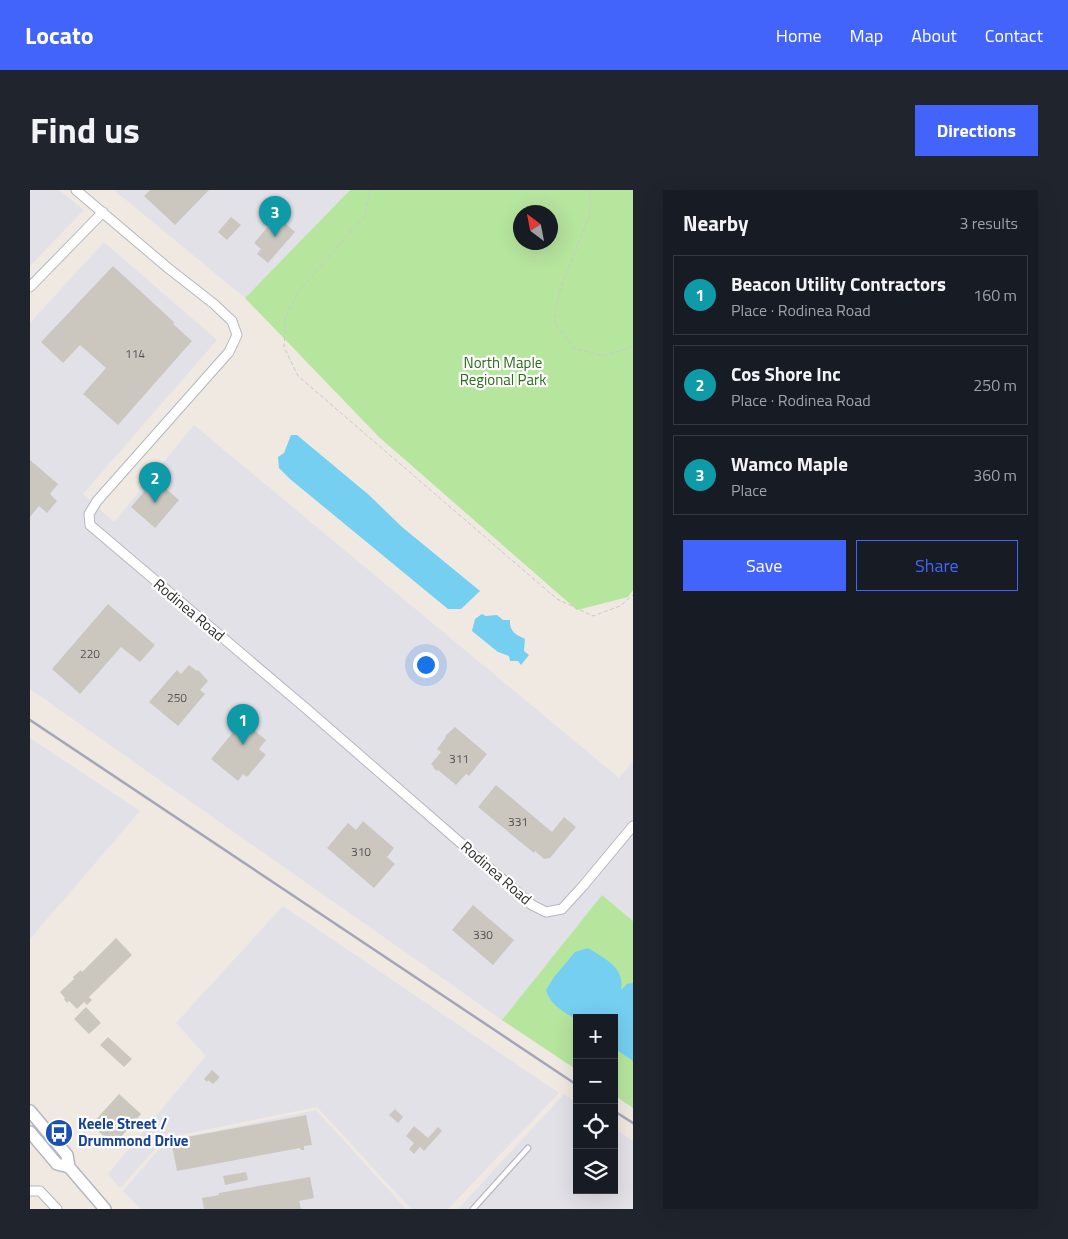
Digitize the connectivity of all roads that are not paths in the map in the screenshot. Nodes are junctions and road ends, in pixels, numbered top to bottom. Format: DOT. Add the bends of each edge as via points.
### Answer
graph roads {
  1 [pos="76,190"];
  2 [pos="102,212"];
  3 [pos="30,287"];
  4 [pos="633,826"];
  5 [pos="30,1111"];
  6 [pos="30,1132"];
  7 [pos="528,1148"];
  8 [pos="69,1167"];
  9 [pos="30,1191"];
  10 [pos="57,1209"];
  11 [pos="105,1209"];
  12 [pos="473,1209"];
  1 -- 2 [label="street, Rodinea Road"];
  2 -- 3 [label="street"];
  2 -- 4 [label="street, Rodinea Road" via="214,304 232,321 238,335 229,352 97,501 89,514 90,524 532,905 546,912 562,909"];
  5 -- 8 [label="main road" via="67,1155"];
  6 -- 8 [label="main road" via="56,1164"];
  7 -- 12 [label="lane"];
  8 -- 11 [label="main road"];
  9 -- 10 [label="street" via="40,1191"];
}
